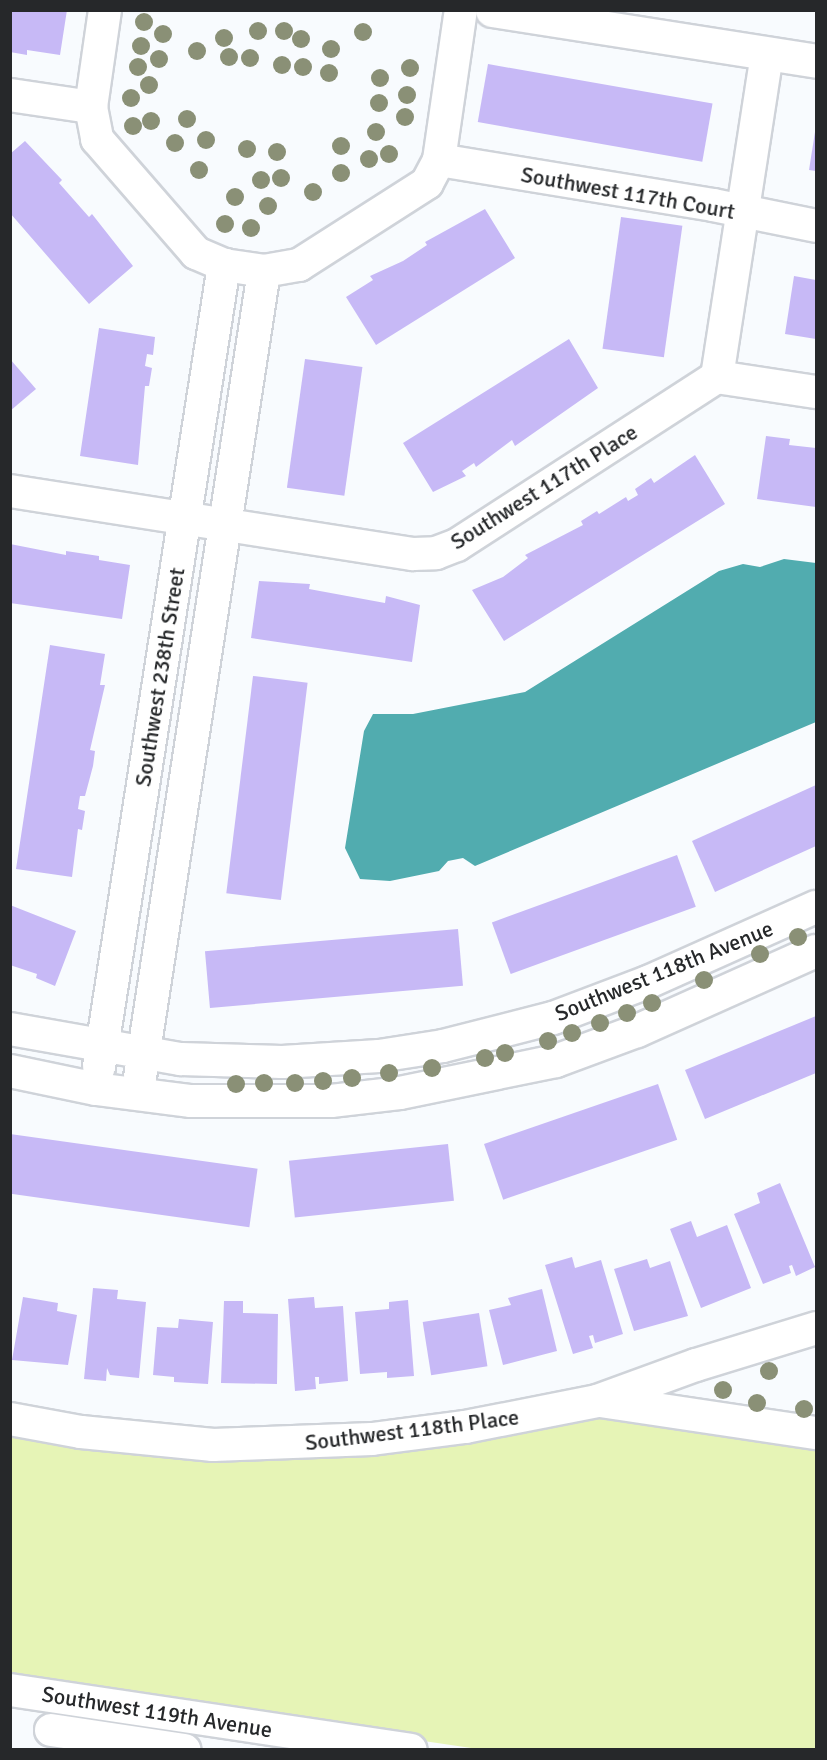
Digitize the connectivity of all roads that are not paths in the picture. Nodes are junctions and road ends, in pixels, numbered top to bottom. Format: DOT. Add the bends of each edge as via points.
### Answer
graph roads {
  1 [pos="105,10"];
  2 [pos="462,10"];
  3 [pos="492,10"];
  4 [pos="766,54"];
  5 [pos="816,61"];
  6 [pos="10,95"];
  7 [pos="91,107"];
  8 [pos="439,160"];
  9 [pos="742,212"];
  10 [pos="816,226"];
  11 [pos="224,265"];
  12 [pos="264,272"];
  13 [pos="717,377"];
  14 [pos="816,392"];
  15 [pos="10,491"];
  16 [pos="185,519"];
  17 [pos="225,525"];
  18 [pos="816,908"];
  19 [pos="816,951"];
  20 [pos="10,1029"];
  21 [pos="102,1048"];
  22 [pos="144,1055"];
  23 [pos="10,1071"];
  24 [pos="96,1089"];
  25 [pos="137,1095"];
  26 [pos="816,1328"];
  27 [pos="696,1365"];
  28 [pos="597,1401"];
  29 [pos="708,1416"];
  30 [pos="10,1419"];
  31 [pos="816,1433"];
  32 [pos="10,1690"];
  33 [pos="51,1730"];
  34 [pos="238,1737"];
  35 [pos="185,1749"];
  36 [pos="411,1749"];
  1 -- 7 [label="street"];
  2 -- 8 [label="street"];
  3 -- 4 [label="street"];
  4 -- 5 [label="street"];
  4 -- 9 [label="street"];
  6 -- 7 [label="street"];
  7 -- 11 [label="street" via="94,131 106,153 186,245"];
  8 -- 9 [label="street, Southwest 117th Court"];
  8 -- 12 [label="street" via="427,183 416,192 298,265"];
  9 -- 10 [label="street, Southwest 117th Court"];
  9 -- 13 [label="street"];
  11 -- 12 [label="street"];
  11 -- 16 [label="street, Southwest 238th Street"];
  12 -- 17 [label="street, Southwest 238th Street"];
  13 -- 14 [label="street"];
  13 -- 17 [label="street, Southwest 117th Place" via="457,545 436,553 413,554"];
  15 -- 16 [label="street, Southwest 117th Place"];
  16 -- 17 [label="street, Southwest 117th Place"];
  16 -- 21 [label="street, Southwest 238th Street"];
  17 -- 22 [label="street, Southwest 238th Street"];
  18 -- 22 [label="street, Southwest 118th Avenue" via="597,1002 443,1046 379,1056 292,1062"];
  19 -- 25 [label="street, Southwest 118th Avenue" via="638,1031 556,1061 490,1078 331,1101 191,1101"];
  20 -- 21 [label="street, Southwest 118th Avenue"];
  21 -- 22 [label="street, Southwest 118th Avenue"];
  21 -- 24 [label="street, Southwest 238th Street"];
  22 -- 25 [label="street, Southwest 238th Street"];
  23 -- 24 [label="street, Southwest 118th Avenue"];
  24 -- 25 [label="street, Southwest 118th Avenue"];
  26 -- 27 [label="street, Southwest 118th Place"];
  27 -- 28 [label="street, Southwest 118th Place"];
  27 -- 29 [label="street" via="690,1392 696,1406"];
  28 -- 29 [label="street, Southwest 118th Place"];
  28 -- 30 [label="street, Southwest 118th Place" via="420,1433 264,1445 149,1440"];
  29 -- 31 [label="street, Southwest 118th Place"];
  32 -- 34 [label="street, Southwest 119th Avenue"];
  33 -- 35 [label="street, Southwest 119th Avenue"];
  34 -- 36 [label="street, Southwest 119th Avenue"];
}
